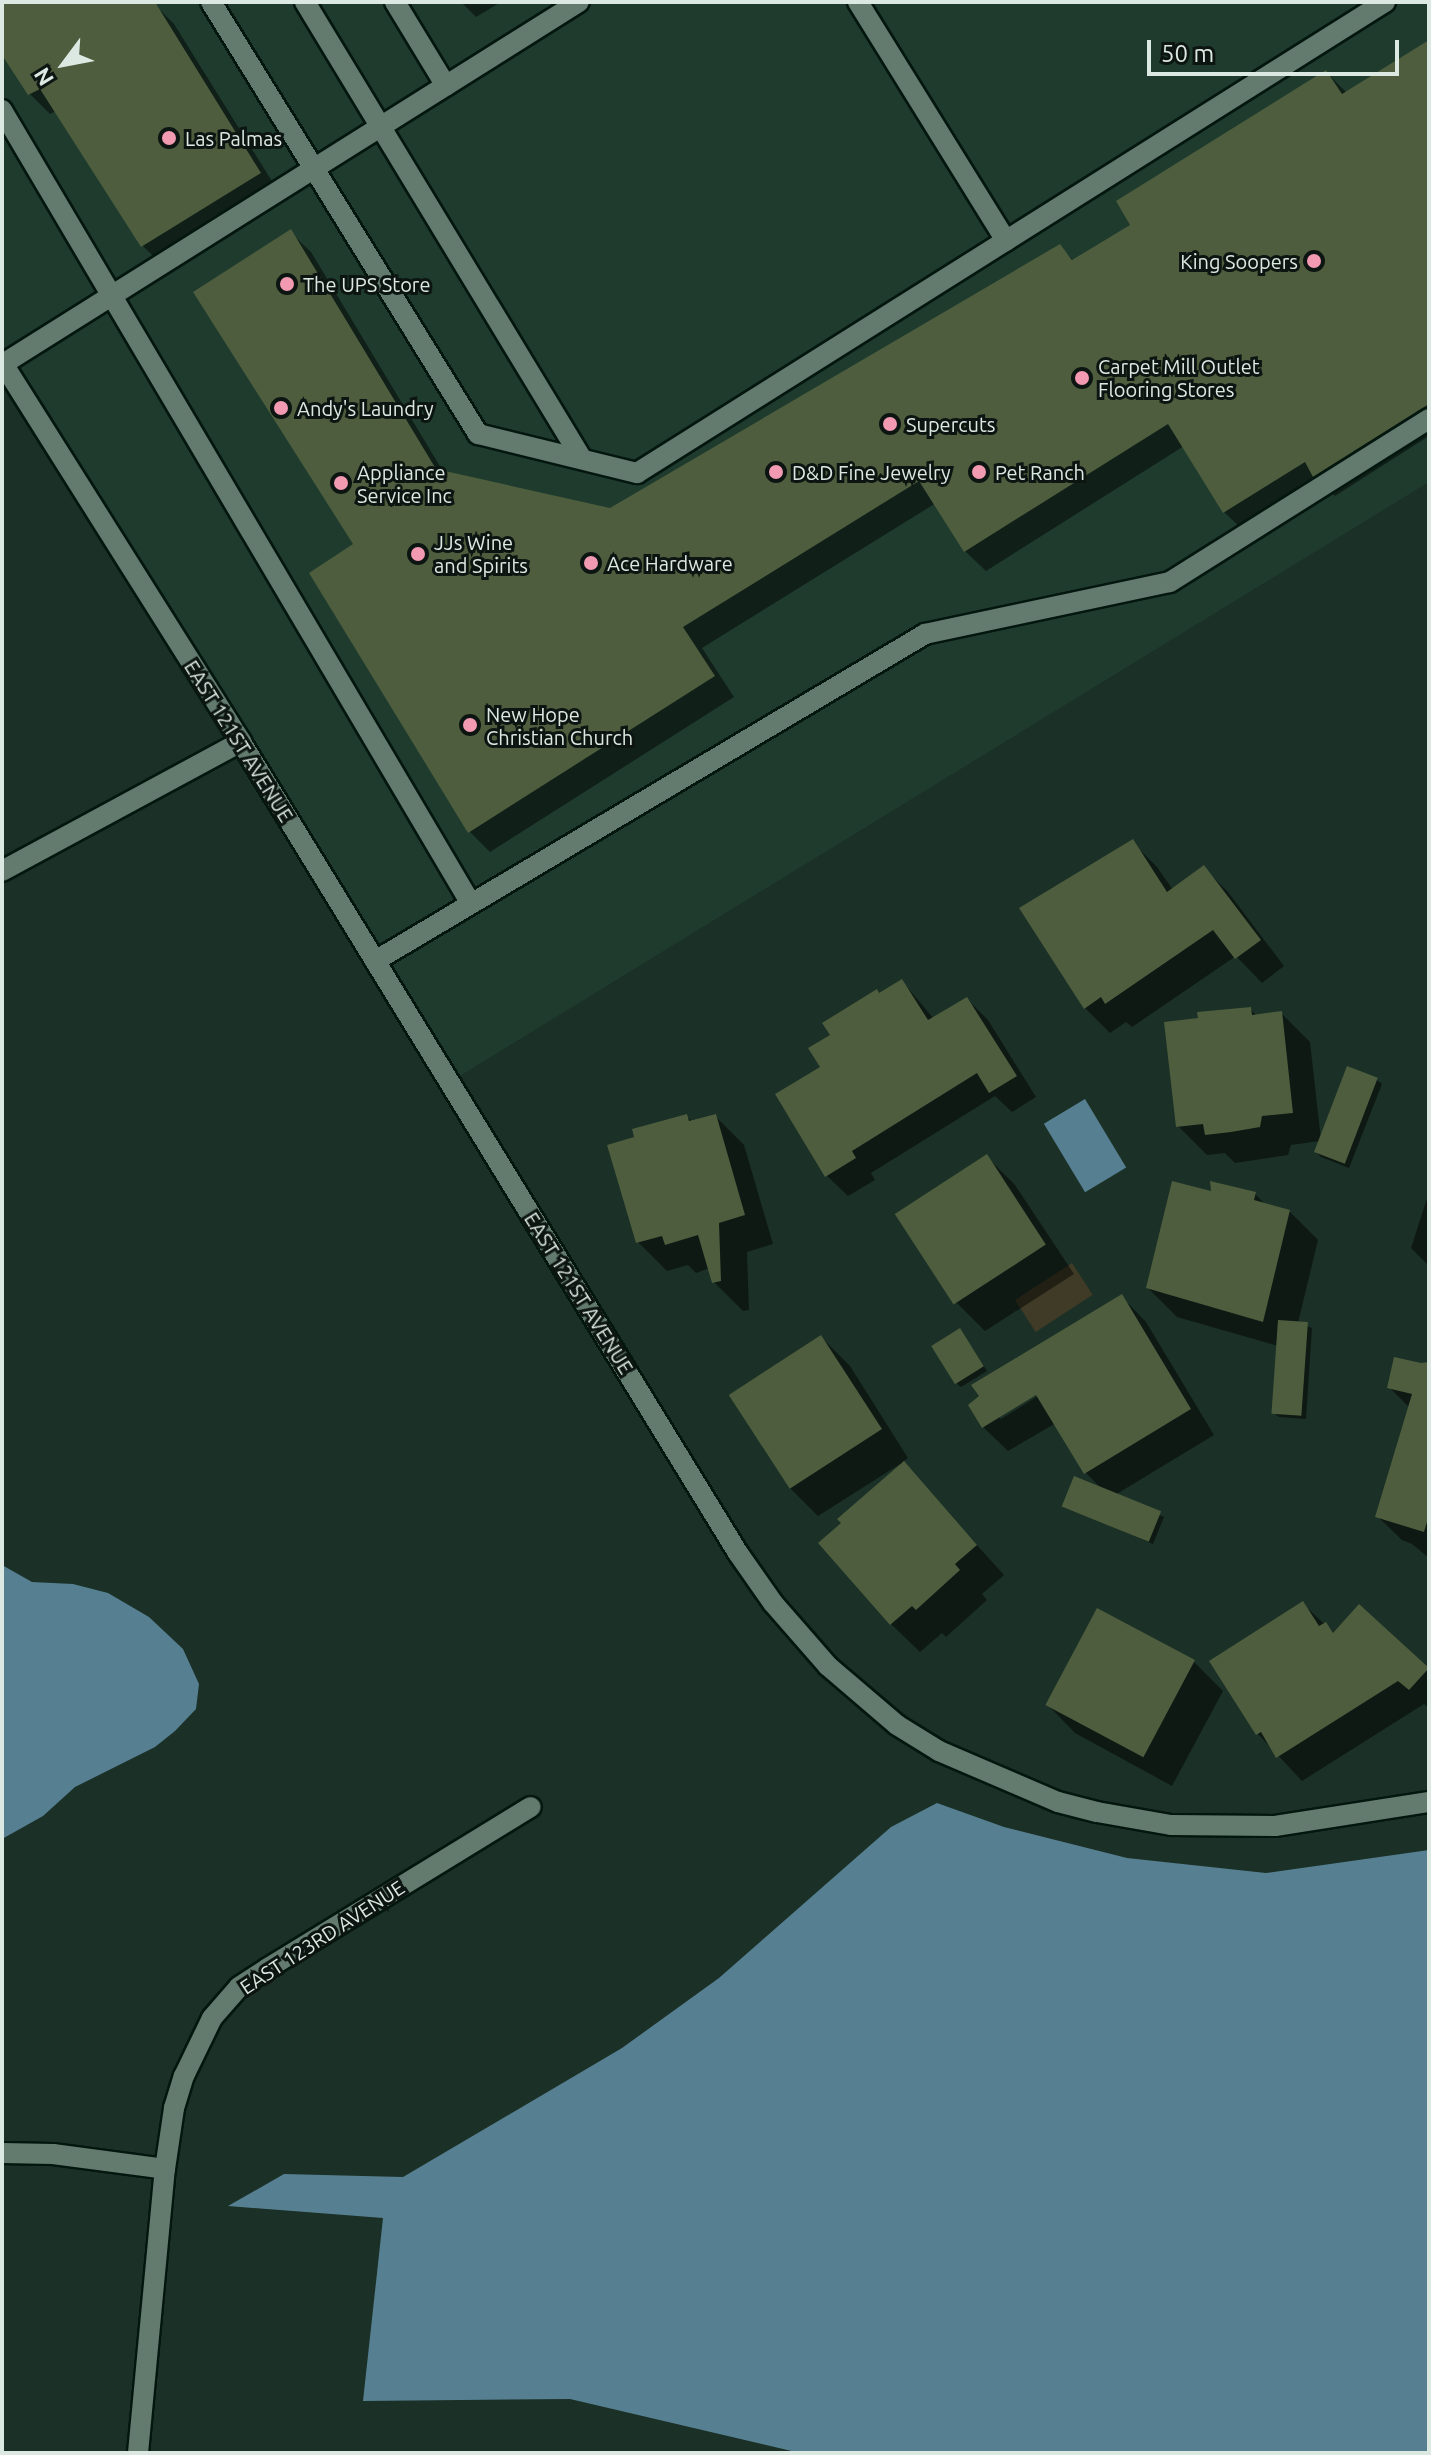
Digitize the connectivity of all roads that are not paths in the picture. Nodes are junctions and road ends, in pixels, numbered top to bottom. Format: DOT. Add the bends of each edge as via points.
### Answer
graph roads {
  1 [pos="211,2"];
  2 [pos="305,2"];
  3 [pos="395,2"];
  4 [pos="579,2"];
  5 [pos="858,2"];
  6 [pos="1385,2"];
  7 [pos="446,86"];
  8 [pos="2,110"];
  9 [pos="382,126"];
  10 [pos="314,168"];
  11 [pos="1006,241"];
  12 [pos="112,295"];
  13 [pos="3,363"];
  14 [pos="1429,419"];
  15 [pos="582,459"];
  16 [pos="241,742"];
  17 [pos="2,871"];
  18 [pos="470,902"];
  19 [pos="375,961"];
  20 [pos="1429,1802"];
  21 [pos="531,1807"];
  22 [pos="2,2153"];
  23 [pos="165,2169"];
  24 [pos="138,2453"];
  1 -- 10 [label="street"];
  2 -- 9 [label="street"];
  3 -- 7 [label="street"];
  4 -- 7 [label="street"];
  5 -- 11 [label="street"];
  6 -- 11 [label="street"];
  7 -- 9 [label="street"];
  8 -- 12 [label="street"];
  9 -- 10 [label="street"];
  9 -- 15 [label="street"];
  10 -- 12 [label="street"];
  10 -- 15 [label="street" via="478,434"];
  11 -- 15 [label="street" via="637,473"];
  12 -- 13 [label="street"];
  12 -- 18 [label="street"];
  13 -- 16 [label="street, EAST 121ST AVENUE"];
  14 -- 18 [label="street" via="1170,582 925,634"];
  16 -- 17 [label="street"];
  16 -- 19 [label="street, EAST 121ST AVENUE"];
  18 -- 19 [label="street"];
  19 -- 20 [label="street, EAST 121ST AVENUE" via="747,1565 804,1642 897,1725 967,1766 1058,1802 1171,1825 1275,1826"];
  21 -- 23 [label="street, EAST 123RD AVENUE" via="239,1987 212,2018 184,2076"];
  22 -- 23 [label="street"];
  23 -- 24 [label="street, EAST 123RD AVENUE"];
}
